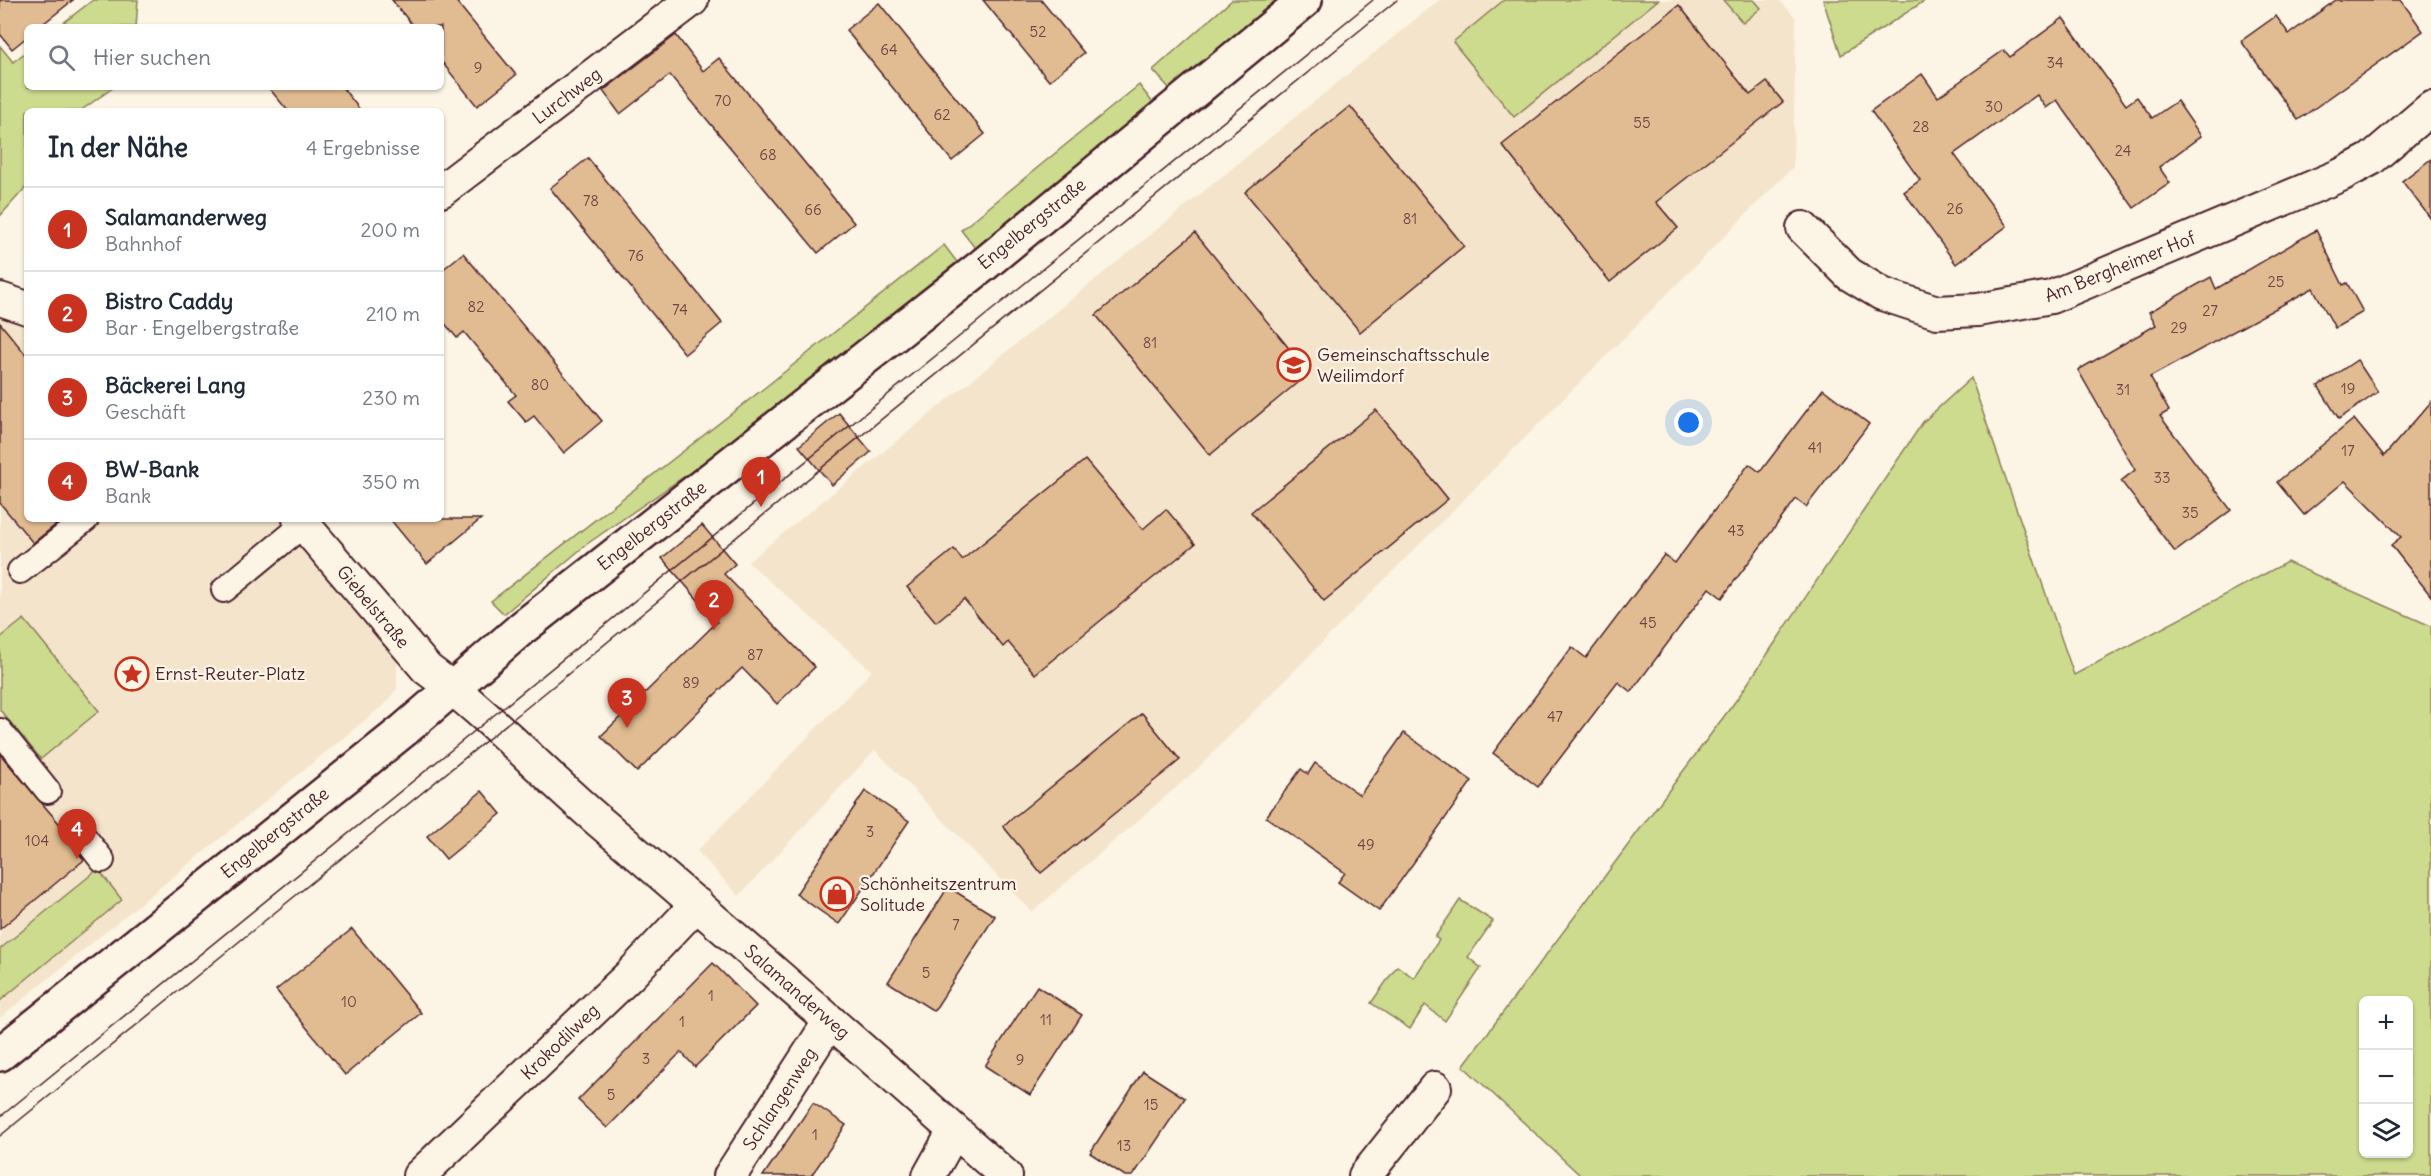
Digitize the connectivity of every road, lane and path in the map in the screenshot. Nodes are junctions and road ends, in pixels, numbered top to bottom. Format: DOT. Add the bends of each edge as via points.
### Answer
graph roads {
  1 [pos="692,0"];
  2 [pos="1305,0"];
  3 [pos="2431,108"];
  4 [pos="444,189"];
  5 [pos="1803,228"];
  6 [pos="0,299"];
  7 [pos="24,307"];
  8 [pos="82,522"];
  9 [pos="302,522"];
  10 [pos="20,571"];
  11 [pos="224,590"];
  12 [pos="453,688"];
  13 [pos="0,731"];
  14 [pos="48,792"];
  15 [pos="77,828"];
  16 [pos="102,860"];
  17 [pos="697,904"];
  18 [pos="830,1021"];
  19 [pos="0,1054"];
  20 [pos="1435,1088"];
  21 [pos="954,1131"];
  22 [pos="419,1176"];
  23 [pos="730,1176"];
  24 [pos="929,1176"];
  25 [pos="1006,1176"];
  26 [pos="1365,1176"];
  1 -- 4 [label="street, Lurchweg"];
  2 -- 12 [label="main road, Engelbergstraße" via="982,266 517,632"];
  3 -- 5 [label="street, Am Bergheimer Hof" via="2371,159 2341,175 2051,297 1978,310 1937,312 1881,294 1849,274"];
  6 -- 7 [label="street"];
  8 -- 10 [label="street"];
  9 -- 11 [label="street"];
  9 -- 12 [label="street, Giebelstraße" via="427,669"];
  12 -- 17 [label="street, Salamanderweg"];
  12 -- 19 [label="main road, Engelbergstraße"];
  13 -- 14 [label="street"];
  15 -- 16 [label="street"];
  17 -- 18 [label="street, Salamanderweg"];
  17 -- 22 [label="street, Krokodilweg" via="630,975"];
  18 -- 21 [label="street, Salamanderweg"];
  18 -- 23 [label="street, Schlangenweg"];
  20 -- 26 [label="street"];
  21 -- 24 [label="street"];
  21 -- 25 [label="street, Salamanderweg"];
}
